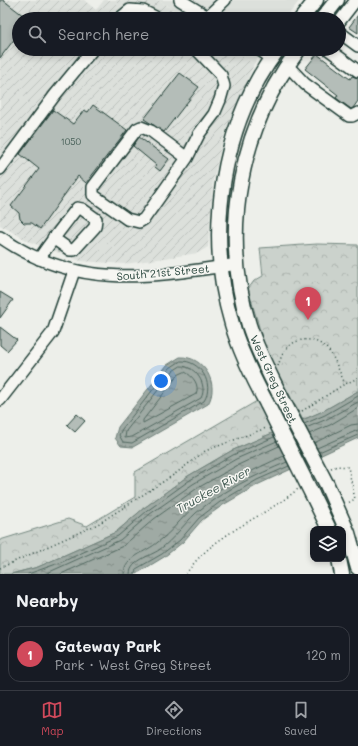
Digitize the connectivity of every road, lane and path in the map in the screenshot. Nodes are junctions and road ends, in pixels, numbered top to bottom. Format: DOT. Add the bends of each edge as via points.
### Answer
graph roads {
  1 [pos="180,0"];
  2 [pos="315,0"];
  3 [pos="337,0"];
  4 [pos="356,0"];
  5 [pos="218,2"];
  6 [pos="128,12"];
  7 [pos="145,12"];
  8 [pos="199,12"];
  9 [pos="212,12"];
  10 [pos="306,12"];
  11 [pos="328,12"];
  12 [pos="346,13"];
  13 [pos="346,37"];
  14 [pos="358,46"];
  15 [pos="87,56"];
  16 [pos="203,56"];
  17 [pos="274,56"];
  18 [pos="275,56"];
  19 [pos="294,56"];
  20 [pos="338,56"];
  21 [pos="287,65"];
  22 [pos="358,71"];
  23 [pos="358,113"];
  24 [pos="256,125"];
  25 [pos="187,158"];
  26 [pos="0,169"];
  27 [pos="0,238"];
  28 [pos="53,238"];
  29 [pos="39,259"];
  30 [pos="238,264"];
  31 [pos="221,266"];
  32 [pos="74,271"];
  33 [pos="277,372"];
  34 [pos="358,378"];
  35 [pos="346,383"];
  36 [pos="0,400"];
  37 [pos="299,412"];
  38 [pos="267,428"];
  39 [pos="291,494"];
  40 [pos="328,526"];
  41 [pos="340,562"];
  42 [pos="0,568"];
  43 [pos="358,568"];
  44 [pos="186,574"];
  45 [pos="342,574"];
  1 -- 8 [label="street"];
  2 -- 10 [label="main road"];
  3 -- 11 [label="main road"];
  4 -- 12 [label="street"];
  5 -- 9 [label="street"];
  6 -- 7 [label="street"];
  13 -- 14 [label="street"];
  15 -- 26 [label="street"];
  16 -- 25 [label="street" via="221,75 224,86 214,114 199,134"];
  17 -- 31 [label="main road, West Greg Street" via="244,111 228,160 220,217"];
  18 -- 24 [label="main road" via="274,66 263,90"];
  19 -- 21 [label="main road, West Greg Street"];
  20 -- 22 [label="street"];
  21 -- 23 [label="street" via="305,84 349,116"];
  21 -- 24 [label="main road, West Greg Street"];
  24 -- 30 [label="main road, West Greg Street" via="245,160 239,193 236,226"];
  25 -- 25 [label="street" via="144,219 139,222 126,219 94,194 94,187 141,127"];
  27 -- 29 [label="street, South 21st Street"];
  28 -- 29 [label="street"];
  29 -- 32 [label="street, South 21st Street"];
  30 -- 31 [label="street, South 21st Street"];
  30 -- 43 [label="main road, West Greg Street, bridge" via="241,292 249,325 281,397 327,485 348,534"];
  31 -- 32 [label="street, South 21st Street" via="122,277"];
  31 -- 40 [label="main road, West Greg Street, bridge" via="233,328 248,367"];
  32 -- 36 [label="street" via="53,332"];
  33 -- 35 [label="path" via="281,356 286,349 294,343 309,340 327,348"];
  34 -- 35 [label="path"];
  35 -- 37 [label="path"];
  38 -- 42 [label="path" via="205,452 98,524"];
  39 -- 44 [label="path" via="206,551"];
  41 -- 45 [label="main road"];
}
